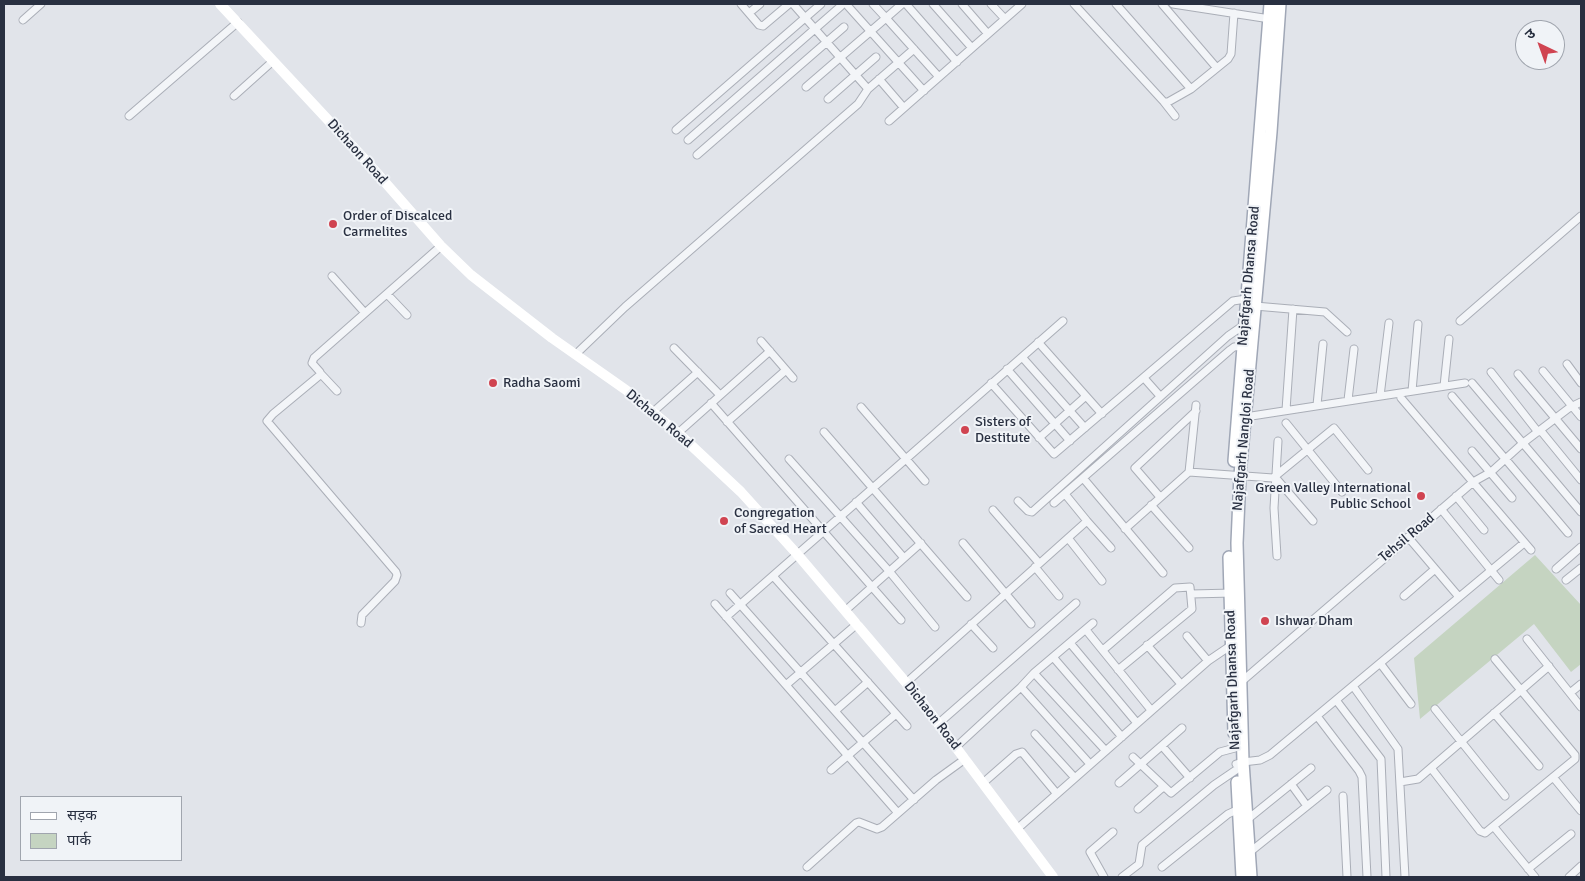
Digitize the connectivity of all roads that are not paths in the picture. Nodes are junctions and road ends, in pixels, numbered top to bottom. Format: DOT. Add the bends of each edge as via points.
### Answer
graph roads {
  1 [pos="41,4"];
  2 [pos="220,4"];
  3 [pos="741,4"];
  4 [pos="760,4"];
  5 [pos="791,4"];
  6 [pos="821,4"];
  7 [pos="873,4"];
  8 [pos="902,4"];
  9 [pos="906,4"];
  10 [pos="933,4"];
  11 [pos="962,4"];
  12 [pos="990,4"];
  13 [pos="1022,4"];
  14 [pos="1074,4"];
  15 [pos="1116,4"];
  16 [pos="1162,4"];
  17 [pos="1173,4"];
  18 [pos="1210,4"];
  19 [pos="1270,4"];
  20 [pos="1280,4"];
  21 [pos="843,5"];
  22 [pos="1215,10"];
  23 [pos="749,13"];
  24 [pos="1234,13"];
  25 [pos="805,18"];
  26 [pos="886,18"];
  27 [pos="1005,19"];
  28 [pos="23,20"];
  29 [pos="1274,20"];
  30 [pos="238,22"];
  31 [pos="844,27"];
  32 [pos="815,29"];
  33 [pos="871,31"];
  34 [pos="988,34"];
  35 [pos="827,42"];
  36 [pos="972,48"];
  37 [pos="914,49"];
  38 [pos="876,57"];
  39 [pos="840,58"];
  40 [pos="273,61"];
  41 [pos="898,62"];
  42 [pos="957,62"];
  43 [pos="1216,68"];
  44 [pos="855,75"];
  45 [pos="939,77"];
  46 [pos="879,79"];
  47 [pos="806,87"];
  48 [pos="1191,89"];
  49 [pos="868,90"];
  50 [pos="924,91"];
  51 [pos="234,96"];
  52 [pos="828,99"];
  53 [pos="1164,102"];
  54 [pos="904,108"];
  55 [pos="129,116"];
  56 [pos="1175,116"];
  57 [pos="889,121"];
  58 [pos="676,130"];
  59 [pos="688,140"];
  60 [pos="697,155"];
  61 [pos="1581,216"];
  62 [pos="441,246"];
  63 [pos="332,276"];
  64 [pos="387,294"];
  65 [pos="1251,302"];
  66 [pos="1293,309"];
  67 [pos="365,313"];
  68 [pos="407,315"];
  69 [pos="1063,321"];
  70 [pos="1460,321"];
  71 [pos="1388,323"];
  72 [pos="1418,324"];
  73 [pos="1347,332"];
  74 [pos="1246,335"];
  75 [pos="1449,339"];
  76 [pos="761,341"];
  77 [pos="1038,342"];
  78 [pos="1323,344"];
  79 [pos="674,348"];
  80 [pos="1354,349"];
  81 [pos="770,351"];
  82 [pos="576,354"];
  83 [pos="1022,356"];
  84 [pos="1567,364"];
  85 [pos="1007,369"];
  86 [pos="786,370"];
  87 [pos="1543,371"];
  88 [pos="698,372"];
  89 [pos="1491,372"];
  90 [pos="1578,373"];
  91 [pos="321,374"];
  92 [pos="1518,374"];
  93 [pos="793,378"];
  94 [pos="1144,378"];
  95 [pos="992,382"];
  96 [pos="1581,383"];
  97 [pos="1444,386"];
  98 [pos="337,391"];
  99 [pos="1412,391"];
  100 [pos="720,395"];
  101 [pos="1086,396"];
  102 [pos="1160,396"];
  103 [pos="1380,396"];
  104 [pos="1452,396"];
  105 [pos="1402,398"];
  106 [pos="1348,400"];
  107 [pos="1581,402"];
  108 [pos="711,403"];
  109 [pos="1317,405"];
  110 [pos="1572,406"];
  111 [pos="860,407"];
  112 [pos="1286,410"];
  113 [pos="1070,411"];
  114 [pos="653,412"];
  115 [pos="1102,414"];
  116 [pos="1245,416"];
  117 [pos="1581,417"];
  118 [pos="1555,419"];
  119 [pos="727,422"];
  120 [pos="1286,423"];
  121 [pos="1055,424"];
  122 [pos="1085,428"];
  123 [pos="824,432"];
  124 [pos="1540,432"];
  125 [pos="678,433"];
  126 [pos="1040,438"];
  127 [pos="1070,441"];
  128 [pos="1278,441"];
  129 [pos="1523,443"];
  130 [pos="1581,449"];
  131 [pos="1308,450"];
  132 [pos="1472,451"];
  133 [pos="906,458"];
  134 [pos="789,459"];
  135 [pos="1505,459"];
  136 [pos="1368,470"];
  137 [pos="1189,472"];
  138 [pos="1491,472"];
  139 [pos="1236,475"];
  140 [pos="1275,477"];
  141 [pos="1083,478"];
  142 [pos="1581,480"];
  143 [pos="925,481"];
  144 [pos="1473,482"];
  145 [pos="872,488"];
  146 [pos="1342,492"];
  147 [pos="1065,494"];
  148 [pos="1456,496"];
  149 [pos="1160,497"];
  150 [pos="1512,498"];
  151 [pos="1018,501"];
  152 [pos="856,502"];
  153 [pos="1054,504"];
  154 [pos="1151,506"];
  155 [pos="1441,509"];
  156 [pos="993,510"];
  157 [pos="1581,512"];
  158 [pos="840,516"];
  159 [pos="1086,521"];
  160 [pos="1313,521"];
  161 [pos="1125,529"];
  162 [pos="824,530"];
  163 [pos="1484,530"];
  164 [pos="1568,533"];
  165 [pos="1408,537"];
  166 [pos="1068,538"];
  167 [pos="921,543"];
  168 [pos="963,543"];
  169 [pos="1524,543"];
  170 [pos="1581,547"];
  171 [pos="1111,548"];
  172 [pos="1188,548"];
  173 [pos="1531,550"];
  174 [pos="798,554"];
  175 [pos="1277,556"];
  176 [pos="904,558"];
  177 [pos="1037,565"];
  178 [pos="1581,568"];
  179 [pos="1435,569"];
  180 [pos="1556,569"];
  181 [pos="889,571"];
  182 [pos="1491,571"];
  183 [pos="1163,573"];
  184 [pos="773,576"];
  185 [pos="1499,580"];
  186 [pos="1566,580"];
  187 [pos="1102,581"];
  188 [pos="872,587"];
  189 [pos="730,593"];
  190 [pos="1006,593"];
  191 [pos="1233,593"];
  192 [pos="1191,594"];
  193 [pos="1059,596"];
  194 [pos="1404,596"];
  195 [pos="967,597"];
  196 [pos="1459,598"];
  197 [pos="1076,602"];
  198 [pos="715,604"];
  199 [pos="741,604"];
  200 [pos="846,610"];
  201 [pos="726,617"];
  202 [pos="901,620"];
  203 [pos="361,623"];
  204 [pos="857,624"];
  205 [pos="971,624"];
  206 [pos="1031,624"];
  207 [pos="1093,624"];
  208 [pos="935,627"];
  209 [pos="1086,630"];
  210 [pos="1187,636"];
  211 [pos="1527,639"];
  212 [pos="1235,642"];
  213 [pos="1070,643"];
  214 [pos="834,644"];
  215 [pos="1147,646"];
  216 [pos="993,648"];
  217 [pos="1103,650"];
  218 [pos="1053,657"];
  219 [pos="1495,660"];
  220 [pos="1208,661"];
  221 [pos="1380,663"];
  222 [pos="1549,666"];
  223 [pos="1118,670"];
  224 [pos="801,672"];
  225 [pos="1034,673"];
  226 [pos="868,682"];
  227 [pos="906,682"];
  228 [pos="1240,683"];
  229 [pos="1181,684"];
  230 [pos="1581,684"];
  231 [pos="786,685"];
  232 [pos="1353,686"];
  233 [pos="1021,687"];
  234 [pos="1522,690"];
  235 [pos="1570,693"];
  236 [pos="1336,700"];
  237 [pos="1411,704"];
  238 [pos="1581,707"];
  239 [pos="1435,709"];
  240 [pos="1151,710"];
  241 [pos="835,711"];
  242 [pos="1494,713"];
  243 [pos="896,714"];
  244 [pos="1317,716"];
  245 [pos="939,723"];
  246 [pos="1137,723"];
  247 [pos="907,726"];
  248 [pos="1182,728"];
  249 [pos="1035,734"];
  250 [pos="1122,737"];
  251 [pos="863,742"];
  252 [pos="1461,742"];
  253 [pos="1162,746"];
  254 [pos="956,747"];
  255 [pos="1235,748"];
  256 [pos="1106,751"];
  257 [pos="848,756"];
  258 [pos="1133,757"];
  259 [pos="965,759"];
  260 [pos="1090,764"];
  261 [pos="1141,764"];
  262 [pos="1238,765"];
  263 [pos="1539,766"];
  264 [pos="1311,768"];
  265 [pos="1430,768"];
  266 [pos="831,770"];
  267 [pos="1553,777"];
  268 [pos="1075,778"];
  269 [pos="1190,778"];
  270 [pos="1400,782"];
  271 [pos="982,783"];
  272 [pos="1120,783"];
  273 [pos="1291,784"];
  274 [pos="1163,787"];
  275 [pos="1327,790"];
  276 [pos="1057,794"];
  277 [pos="1343,796"];
  278 [pos="1505,796"];
  279 [pos="914,800"];
  280 [pos="1307,806"];
  281 [pos="1138,809"];
  282 [pos="1239,810"];
  283 [pos="1581,810"];
  284 [pos="898,813"];
  285 [pos="1248,820"];
  286 [pos="1494,826"];
  287 [pos="1017,829"];
  288 [pos="1113,832"];
  289 [pos="1571,834"];
  290 [pos="1250,852"];
  291 [pos="1581,866"];
  292 [pos="808,867"];
  293 [pos="1162,867"];
  294 [pos="1528,869"];
  295 [pos="1054,877"];
  296 [pos="1104,877"];
  297 [pos="1122,877"];
  298 [pos="1242,877"];
  299 [pos="1251,877"];
  300 [pos="1347,877"];
  301 [pos="1367,877"];
  302 [pos="1386,877"];
  303 [pos="1405,877"];
  304 [pos="1535,877"];
  305 [pos="1568,877"];
  1 -- 28 [label="street"];
  2 -- 30 [label="street, Dichaon Road"];
  3 -- 23 [label="street"];
  4 -- 23 [label="street"];
  5 -- 23 [label="street" via="763,26"];
  5 -- 25 [label="street"];
  6 -- 25 [label="street"];
  7 -- 26 [label="street"];
  8 -- 26 [label="street"];
  9 -- 42 [label="street"];
  10 -- 36 [label="street"];
  11 -- 34 [label="street"];
  12 -- 27 [label="street"];
  13 -- 27 [label="street"];
  14 -- 53 [label="street"];
  15 -- 48 [label="street"];
  16 -- 43 [label="street"];
  17 -- 22 [label="street"];
  18 -- 22 [label="street"];
  19 -- 29 [label="main road"];
  20 -- 29 [label="main road, Najafgarh Nangloi Road"];
  21 -- 32 [label="street"];
  21 -- 33 [label="street"];
  22 -- 24 [label="street"];
  24 -- 29 [label="street"];
  24 -- 43 [label="street" via="1231,56"];
  25 -- 32 [label="street"];
  25 -- 58 [label="street"];
  26 -- 33 [label="street"];
  26 -- 37 [label="street"];
  27 -- 34 [label="street"];
  29 -- 65 [label="main road, Najafgarh Nangloi Road" via="1270,141"];
  30 -- 40 [label="street, Dichaon Road"];
  30 -- 55 [label="street"];
  31 -- 35 [label="street"];
  32 -- 35 [label="street"];
  32 -- 59 [label="street"];
  33 -- 39 [label="street"];
  33 -- 41 [label="street"];
  34 -- 36 [label="street"];
  35 -- 39 [label="street"];
  35 -- 60 [label="street"];
  36 -- 42 [label="street"];
  37 -- 41 [label="street"];
  37 -- 45 [label="street"];
  38 -- 44 [label="street"];
  39 -- 44 [label="street"];
  39 -- 47 [label="street"];
  40 -- 51 [label="street"];
  40 -- 62 [label="street, Dichaon Road"];
  41 -- 46 [label="street"];
  41 -- 50 [label="street"];
  42 -- 45 [label="street"];
  43 -- 48 [label="street"];
  44 -- 49 [label="street"];
  44 -- 52 [label="street"];
  45 -- 50 [label="street"];
  46 -- 49 [label="street"];
  46 -- 54 [label="street"];
  48 -- 53 [label="street"];
  49 -- 82 [label="street" via="851,110 625,307"];
  50 -- 54 [label="street"];
  53 -- 56 [label="street"];
  54 -- 57 [label="street"];
  61 -- 70 [label="street"];
  62 -- 64 [label="street"];
  62 -- 82 [label="street, Dichaon Road" via="471,275"];
  63 -- 67 [label="street"];
  64 -- 67 [label="street"];
  64 -- 68 [label="street"];
  65 -- 66 [label="street"];
  65 -- 74 [label="main road, Najafgarh Nangloi Road"];
  65 -- 94 [label="street" via="1233,302"];
  66 -- 73 [label="street" via="1325,312"];
  66 -- 112 [label="street"];
  67 -- 91 [label="street" via="312,361"];
  69 -- 77 [label="street"];
  71 -- 103 [label="street"];
  72 -- 99 [label="street"];
  74 -- 102 [label="street" via="1231,333"];
  74 -- 116 [label="main road, Najafgarh Nangloi Road"];
  74 -- 139 [label="main road, Najafgarh Dhansa Road"];
  74 -- 141 [label="street"];
  75 -- 97 [label="street"];
  76 -- 81 [label="street"];
  77 -- 83 [label="street"];
  77 -- 101 [label="street"];
  78 -- 109 [label="street"];
  79 -- 88 [label="street"];
  80 -- 106 [label="street"];
  81 -- 86 [label="street"];
  81 -- 100 [label="street"];
  82 -- 114 [label="street, Dichaon Road"];
  83 -- 85 [label="street"];
  83 -- 113 [label="street"];
  84 -- 90 [label="street"];
  85 -- 95 [label="street"];
  85 -- 121 [label="street"];
  86 -- 93 [label="street"];
  86 -- 119 [label="street"];
  87 -- 110 [label="street"];
  88 -- 100 [label="street"];
  88 -- 114 [label="street"];
  89 -- 124 [label="street"];
  90 -- 96 [label="street"];
  91 -- 98 [label="street"];
  91 -- 203 [label="street" via="267,421 396,572 395,581 362,615"];
  92 -- 118 [label="street"];
  94 -- 102 [label="street"];
  94 -- 115 [label="street"];
  95 -- 126 [label="street"];
  95 -- 133 [label="street"];
  97 -- 99 [label="street"];
  97 -- 129 [label="street" via="1469,383"];
  99 -- 103 [label="street"];
  100 -- 108 [label="street"];
  101 -- 113 [label="street"];
  101 -- 115 [label="street"];
  102 -- 151 [label="street" via="1032,512"];
  103 -- 106 [label="street"];
  104 -- 135 [label="street"];
  105 -- 144 [label="street"];
  106 -- 109 [label="street"];
  107 -- 110 [label="street, Tehsil Road"];
  108 -- 119 [label="street"];
  108 -- 125 [label="street"];
  109 -- 112 [label="street"];
  110 -- 117 [label="street"];
  110 -- 118 [label="street, Tehsil Road"];
  111 -- 133 [label="street"];
  112 -- 116 [label="street"];
  113 -- 121 [label="street"];
  113 -- 122 [label="street"];
  114 -- 125 [label="street, Dichaon Road"];
  115 -- 122 [label="street"];
  116 -- 139 [label="main road, Najafgarh Nangloi Road"];
  118 -- 124 [label="street, Tehsil Road"];
  118 -- 130 [label="street"];
  119 -- 162 [label="street"];
  120 -- 131 [label="street"];
  121 -- 126 [label="street"];
  121 -- 127 [label="street"];
  122 -- 127 [label="street"];
  123 -- 145 [label="street"];
  124 -- 129 [label="street, Tehsil Road"];
  124 -- 142 [label="street"];
  125 -- 174 [label="street, Dichaon Road" via="741,492"];
  126 -- 127 [label="street" via="1053,454"];
  128 -- 140 [label="street"];
  129 -- 135 [label="street, Tehsil Road"];
  129 -- 157 [label="street"];
  131 -- 136 [label="street" via="1336,428"];
  131 -- 140 [label="street"];
  131 -- 146 [label="street"];
  132 -- 138 [label="street"];
  133 -- 143 [label="street"];
  133 -- 145 [label="street"];
  134 -- 158 [label="street"];
  135 -- 138 [label="street, Tehsil Road"];
  135 -- 164 [label="street"];
  137 -- 139 [label="street"];
  137 -- 149 [label="street"];
  137 -- 149 [label="street" via="1196,408 1135,468"];
  138 -- 144 [label="street, Tehsil Road"];
  138 -- 150 [label="street"];
  139 -- 140 [label="street"];
  139 -- 191 [label="main road, Najafgarh Nangloi Road" via="1237,543"];
  140 -- 160 [label="street"];
  140 -- 175 [label="street"];
  141 -- 147 [label="street"];
  141 -- 161 [label="street"];
  144 -- 148 [label="street, Tehsil Road"];
  144 -- 169 [label="street"];
  145 -- 152 [label="street"];
  145 -- 167 [label="street"];
  147 -- 153 [label="street"];
  147 -- 159 [label="street"];
  148 -- 155 [label="street, Tehsil Road"];
  148 -- 163 [label="street"];
  149 -- 154 [label="street"];
  152 -- 158 [label="street"];
  152 -- 176 [label="street"];
  154 -- 161 [label="street"];
  154 -- 172 [label="street"];
  155 -- 165 [label="street, Tehsil Road"];
  155 -- 182 [label="street"];
  156 -- 177 [label="street"];
  158 -- 162 [label="street"];
  158 -- 181 [label="street"];
  159 -- 166 [label="street"];
  159 -- 171 [label="street"];
  161 -- 183 [label="street"];
  162 -- 174 [label="street"];
  162 -- 188 [label="street"];
  165 -- 179 [label="street"];
  165 -- 228 [label="street, Tehsil Road"];
  166 -- 177 [label="street"];
  166 -- 187 [label="street"];
  167 -- 176 [label="street"];
  167 -- 195 [label="street"];
  168 -- 190 [label="street"];
  169 -- 173 [label="street"];
  169 -- 182 [label="street"];
  170 -- 180 [label="street"];
  174 -- 184 [label="street"];
  174 -- 200 [label="street, Dichaon Road"];
  176 -- 181 [label="street"];
  177 -- 190 [label="street"];
  177 -- 193 [label="street"];
  178 -- 186 [label="street"];
  179 -- 194 [label="street"];
  179 -- 196 [label="street"];
  181 -- 188 [label="street"];
  181 -- 208 [label="street"];
  182 -- 185 [label="street"];
  182 -- 196 [label="street"];
  184 -- 199 [label="street"];
  184 -- 214 [label="street"];
  188 -- 200 [label="street"];
  188 -- 202 [label="street"];
  189 -- 199 [label="street"];
  190 -- 205 [label="street"];
  190 -- 206 [label="street"];
  191 -- 192 [label="street"];
  191 -- 212 [label="main road, Najafgarh Nangloi Road"];
  192 -- 215 [label="street" via="1192,609"];
  192 -- 217 [label="street" via="1190,586 1175,588"];
  196 -- 221 [label="street"];
  197 -- 245 [label="street"];
  198 -- 201 [label="street"];
  199 -- 201 [label="street"];
  199 -- 224 [label="street"];
  200 -- 204 [label="street, Dichaon Road"];
  201 -- 231 [label="street"];
  204 -- 214 [label="street"];
  204 -- 227 [label="street, Dichaon Road"];
  205 -- 216 [label="street"];
  205 -- 227 [label="street"];
  207 -- 209 [label="street"];
  209 -- 213 [label="street"];
  209 -- 217 [label="street"];
  210 -- 220 [label="street"];
  211 -- 222 [label="street"];
  212 -- 220 [label="street"];
  212 -- 228 [label="main road, Najafgarh Nangloi Road"];
  212 -- 255 [label="main road, Najafgarh Dhansa Road"];
  213 -- 218 [label="street"];
  213 -- 246 [label="street"];
  214 -- 224 [label="street"];
  214 -- 226 [label="street"];
  215 -- 223 [label="street"];
  215 -- 229 [label="street"];
  217 -- 223 [label="street"];
  218 -- 225 [label="street"];
  218 -- 250 [label="street"];
  219 -- 234 [label="street"];
  220 -- 229 [label="street"];
  221 -- 232 [label="street"];
  221 -- 237 [label="street"];
  222 -- 234 [label="street"];
  222 -- 235 [label="street"];
  223 -- 240 [label="street"];
  224 -- 231 [label="street"];
  224 -- 241 [label="street"];
  225 -- 233 [label="street"];
  225 -- 256 [label="street"];
  226 -- 241 [label="street"];
  226 -- 243 [label="street"];
  227 -- 245 [label="street, Dichaon Road"];
  228 -- 262 [label="main road, Najafgarh Nangloi Road"];
  229 -- 240 [label="street"];
  230 -- 235 [label="street"];
  231 -- 257 [label="street"];
  232 -- 236 [label="street"];
  232 -- 270 [label="street" via="1398,749"];
  233 -- 254 [label="street"];
  233 -- 260 [label="street"];
  234 -- 242 [label="street"];
  234 -- 267 [label="street" via="1576,756"];
  235 -- 238 [label="street"];
  236 -- 244 [label="street"];
  236 -- 302 [label="street" via="1381,759"];
  239 -- 252 [label="street"];
  240 -- 246 [label="street"];
  241 -- 251 [label="street"];
  242 -- 252 [label="street"];
  242 -- 263 [label="street"];
  243 -- 247 [label="street"];
  243 -- 251 [label="street"];
  244 -- 262 [label="street" via="1270,755"];
  244 -- 301 [label="street" via="1362,777"];
  245 -- 254 [label="street, Dichaon Road"];
  246 -- 250 [label="street"];
  248 -- 253 [label="street"];
  249 -- 268 [label="street"];
  250 -- 256 [label="street"];
  251 -- 257 [label="street"];
  251 -- 279 [label="street"];
  252 -- 265 [label="street"];
  252 -- 278 [label="street"];
  253 -- 261 [label="street"];
  253 -- 269 [label="street"];
  254 -- 259 [label="street, Dichaon Road"];
  255 -- 262 [label="main road, Najafgarh Dhansa Road"];
  255 -- 269 [label="street" via="1220,752"];
  256 -- 260 [label="street"];
  257 -- 266 [label="street"];
  257 -- 284 [label="street"];
  258 -- 261 [label="street"];
  259 -- 271 [label="street, Dichaon Road"];
  259 -- 279 [label="street"];
  260 -- 268 [label="street"];
  261 -- 272 [label="street"];
  261 -- 274 [label="street"];
  262 -- 282 [label="main road, Najafgarh Dhansa Road"];
  262 -- 285 [label="main road, Najafgarh Nangloi Road"];
  262 -- 297 [label="street" via="1142,846 1139,864"];
  264 -- 273 [label="street"];
  265 -- 270 [label="street" via="1416,780"];
  265 -- 286 [label="street" via="1482,832"];
  267 -- 283 [label="street"];
  267 -- 286 [label="street"];
  268 -- 276 [label="street"];
  269 -- 274 [label="street" via="1171,793"];
  270 -- 303 [label="street"];
  271 -- 276 [label="street" via="1022,752"];
  271 -- 287 [label="street, Dichaon Road"];
  273 -- 280 [label="street"];
  273 -- 285 [label="street"];
  274 -- 281 [label="street"];
  275 -- 280 [label="street"];
  276 -- 287 [label="street"];
  277 -- 300 [label="street"];
  279 -- 284 [label="street"];
  280 -- 290 [label="street"];
  282 -- 293 [label="street" via="1228,814"];
  282 -- 298 [label="main road, Najafgarh Dhansa Road"];
  284 -- 292 [label="street" via="877,829 856,823"];
  285 -- 290 [label="main road, Najafgarh Nangloi Road"];
  286 -- 294 [label="street"];
  287 -- 295 [label="street, Dichaon Road"];
  288 -- 296 [label="street" via="1090,852"];
  289 -- 294 [label="street"];
  290 -- 299 [label="main road, Najafgarh Nangloi Road"];
  291 -- 305 [label="street"];
  294 -- 304 [label="street"];
}
